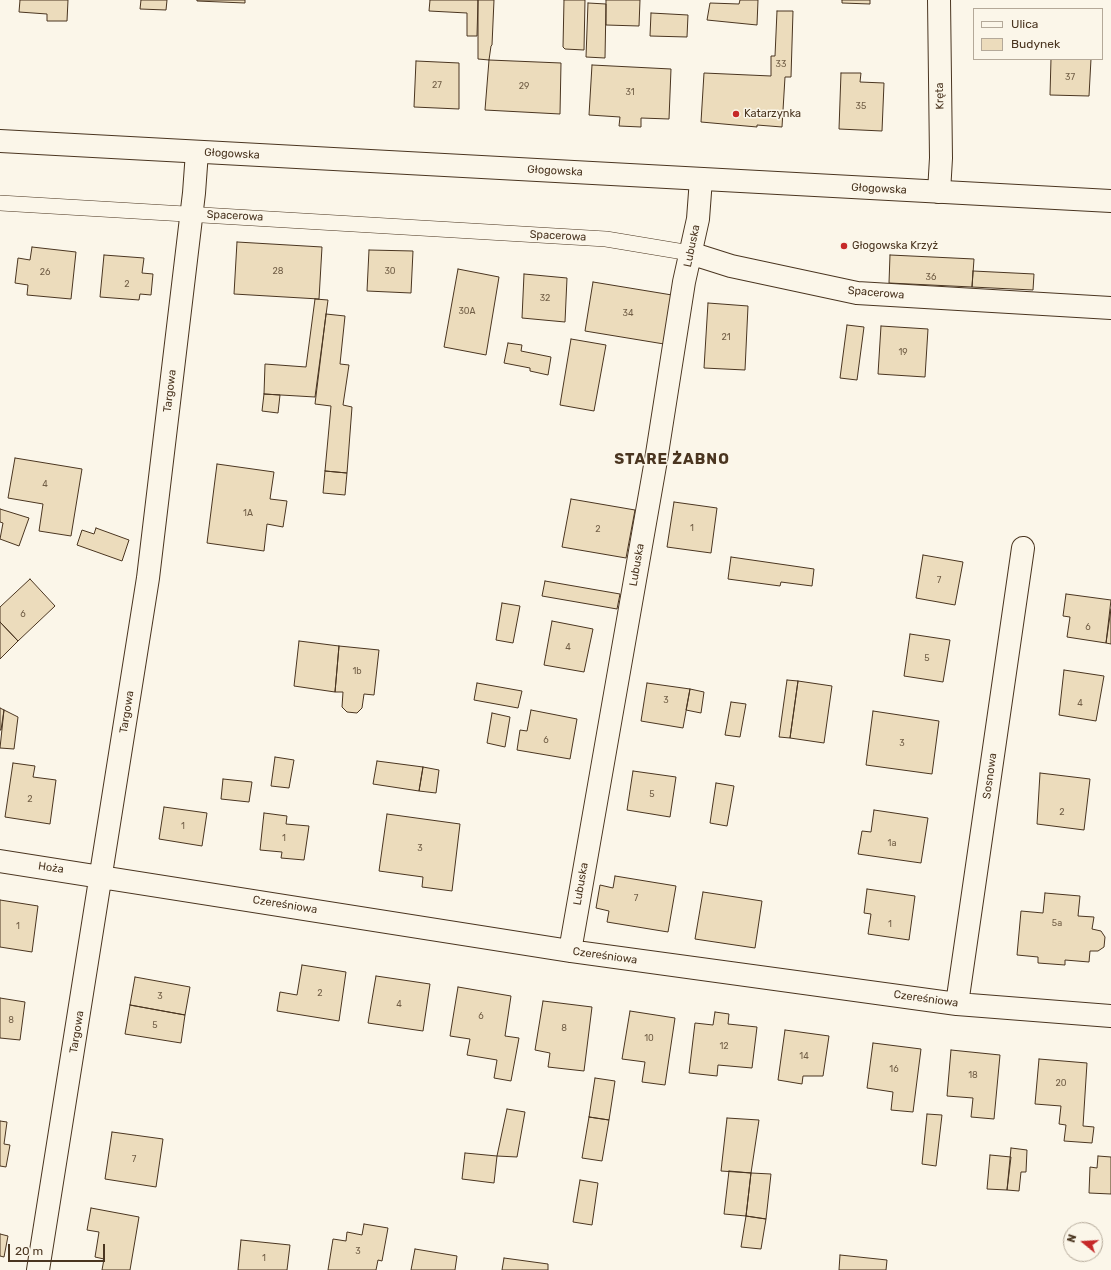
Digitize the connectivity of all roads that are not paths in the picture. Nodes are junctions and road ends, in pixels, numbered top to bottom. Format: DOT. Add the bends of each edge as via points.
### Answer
graph roads {
  1 [pos="939,0"];
  2 [pos="0,141"];
  3 [pos="197,152"];
  4 [pos="701,179"];
  5 [pos="939,192"];
  6 [pos="1111,201"];
  7 [pos="0,203"];
  8 [pos="191,214"];
  9 [pos="690,253"];
  10 [pos="1111,308"];
  11 [pos="1023,548"];
  12 [pos="0,861"];
  13 [pos="102,876"];
  14 [pos="570,951"];
  15 [pos="957,1004"];
  16 [pos="1111,1016"];
  17 [pos="38,1270"];
  1 -- 5 [label="street, Kręta"];
  2 -- 3 [label="street, Głogowska"];
  3 -- 4 [label="street, Głogowska"];
  3 -- 8 [label="street, Targowa"];
  4 -- 5 [label="street, Głogowska"];
  4 -- 9 [label="street, Lubuska" via="698,219"];
  5 -- 6 [label="street, Głogowska"];
  7 -- 8 [label="lane, Spacerowa"];
  8 -- 9 [label="lane, Spacerowa" via="606,238"];
  8 -- 13 [label="street, Targowa" via="148,578"];
  9 -- 10 [label="street, Spacerowa" via="731,266 857,293"];
  9 -- 14 [label="street, Lubuska"];
  11 -- 15 [label="street, Sosnowa"];
  12 -- 13 [label="street, Hoża"];
  13 -- 14 [label="street, Czereśniowa"];
  13 -- 17 [label="street, Targowa"];
  14 -- 15 [label="street, Czereśniowa"];
  15 -- 16 [label="street, Czereśniowa"];
}
